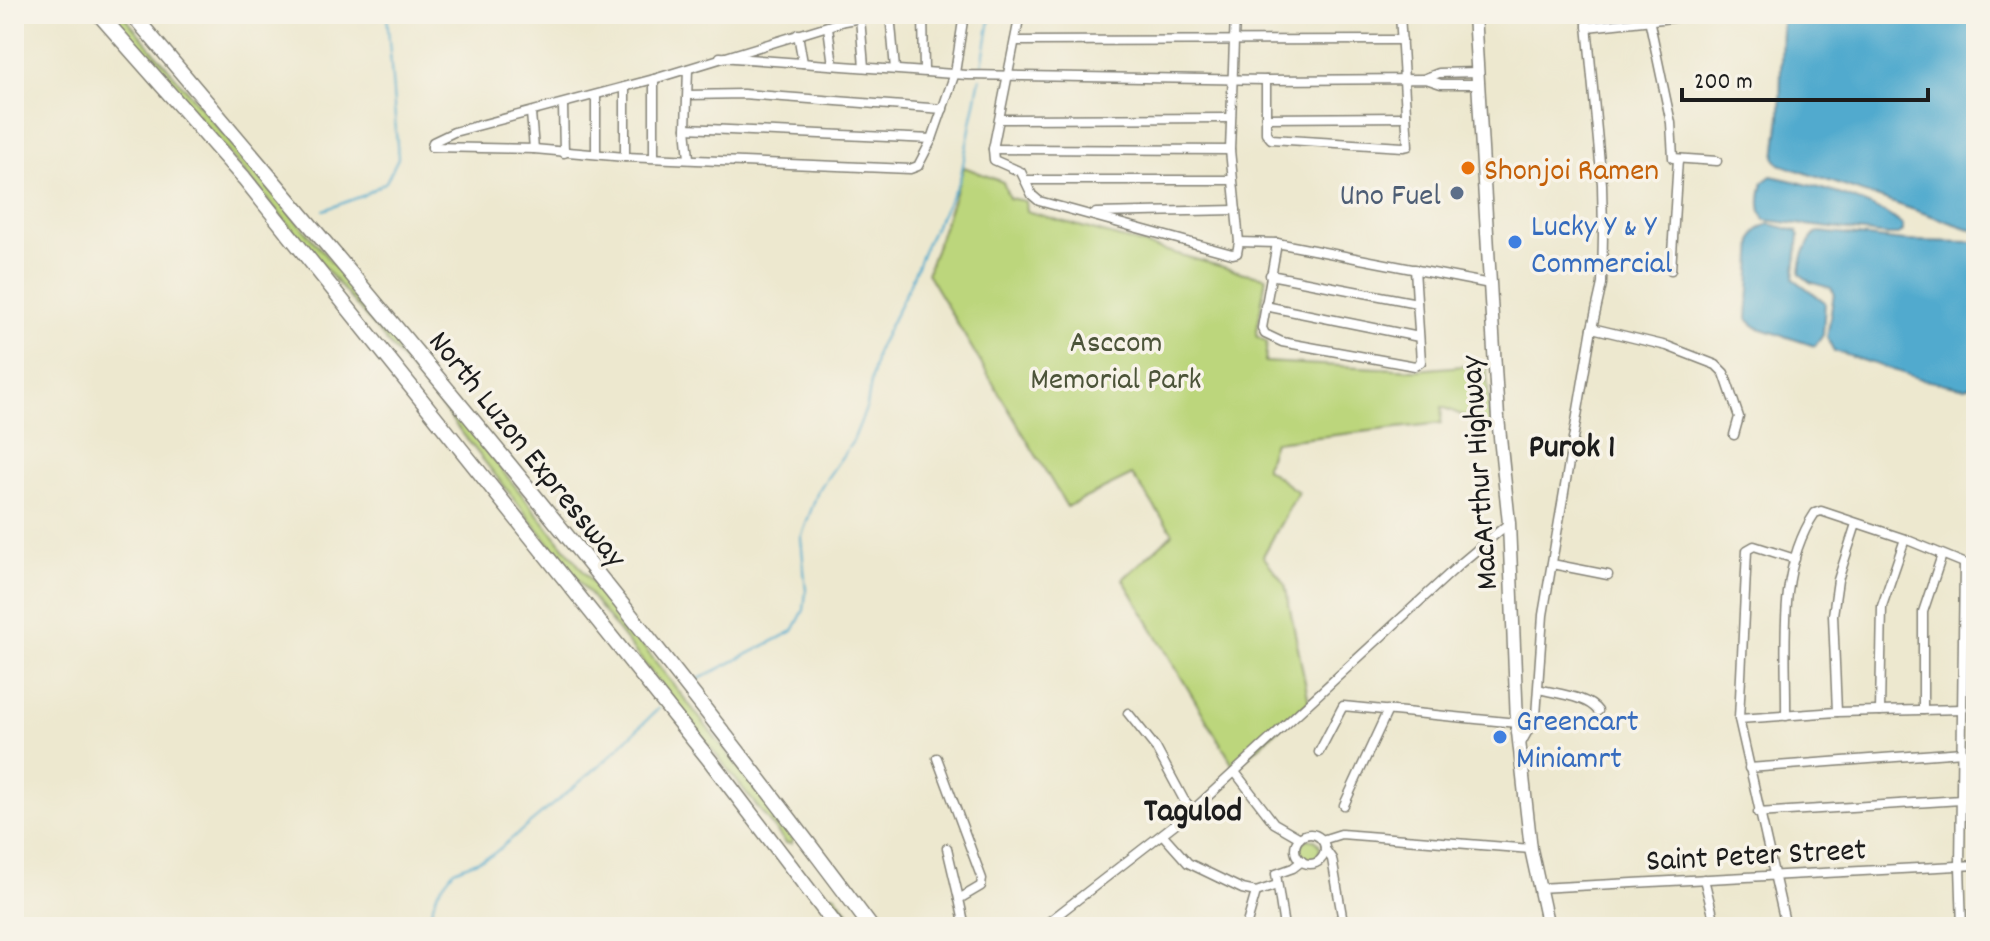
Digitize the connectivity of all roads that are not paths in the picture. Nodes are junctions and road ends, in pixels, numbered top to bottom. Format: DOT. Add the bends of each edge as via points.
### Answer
graph roads {
  1 [pos="99,14"];
  2 [pos="132,14"];
  3 [pos="883,14"];
  4 [pos="890,14"];
  5 [pos="923,14"];
  6 [pos="964,14"];
  7 [pos="1020,14"];
  8 [pos="1235,14"];
  9 [pos="1400,14"];
  10 [pos="1474,14"];
  11 [pos="1586,14"];
  12 [pos="1709,14"];
  13 [pos="1648,17"];
  14 [pos="860,18"];
  15 [pos="828,27"];
  16 [pos="1587,27"];
  17 [pos="798,34"];
  18 [pos="1233,40"];
  19 [pos="1402,40"];
  20 [pos="1015,41"];
  21 [pos="720,57"];
  22 [pos="803,63"];
  23 [pos="833,65"];
  24 [pos="864,67"];
  25 [pos="688,69"];
  26 [pos="895,69"];
  27 [pos="924,71"];
  28 [pos="955,73"];
  29 [pos="1006,76"];
  30 [pos="1478,78"];
  31 [pos="654,79"];
  32 [pos="1231,79"];
  33 [pos="1404,79"];
  34 [pos="1266,80"];
  35 [pos="625,87"];
  36 [pos="596,95"];
  37 [pos="689,95"];
  38 [pos="563,105"];
  39 [pos="943,109"];
  40 [pos="531,113"];
  41 [pos="1406,117"];
  42 [pos="1230,118"];
  43 [pos="1266,118"];
  44 [pos="1000,119"];
  45 [pos="686,128"];
  46 [pos="932,139"];
  47 [pos="534,149"];
  48 [pos="993,149"];
  49 [pos="1230,150"];
  50 [pos="596,152"];
  51 [pos="564,153"];
  52 [pos="625,157"];
  53 [pos="654,157"];
  54 [pos="689,158"];
  55 [pos="1678,159"];
  56 [pos="1717,161"];
  57 [pos="1026,180"];
  58 [pos="1232,180"];
  59 [pos="1236,210"];
  60 [pos="1090,213"];
  61 [pos="1239,242"];
  62 [pos="1277,243"];
  63 [pos="1415,269"];
  64 [pos="1671,270"];
  65 [pos="1270,275"];
  66 [pos="1490,284"];
  67 [pos="1417,303"];
  68 [pos="1265,306"];
  69 [pos="1592,328"];
  70 [pos="1419,337"];
  71 [pos="1734,435"];
  72 [pos="1509,523"];
  73 [pos="1856,524"];
  74 [pos="1905,539"];
  75 [pos="1942,555"];
  76 [pos="1795,559"];
  77 [pos="1552,564"];
  78 [pos="1964,564"];
  79 [pos="1976,568"];
  80 [pos="1608,575"];
  81 [pos="1539,689"];
  82 [pos="1963,709"];
  83 [pos="1388,710"];
  84 [pos="1923,710"];
  85 [pos="1598,711"];
  86 [pos="1880,711"];
  87 [pos="1837,712"];
  88 [pos="1128,713"];
  89 [pos="1786,716"];
  90 [pos="1739,719"];
  91 [pos="1517,723"];
  92 [pos="1519,745"];
  93 [pos="1319,752"];
  94 [pos="1963,752"];
  95 [pos="937,758"];
  96 [pos="1749,768"];
  97 [pos="1235,772"];
  98 [pos="1961,800"];
  99 [pos="1344,805"];
  100 [pos="1193,810"];
  101 [pos="1758,813"];
  102 [pos="1163,835"];
  103 [pos="1300,838"];
  104 [pos="1324,844"];
  105 [pos="947,848"];
  106 [pos="1531,849"];
  107 [pos="1302,861"];
  108 [pos="1976,865"];
  109 [pos="1960,866"];
  110 [pos="1775,876"];
  111 [pos="1704,879"];
  112 [pos="1277,885"];
  113 [pos="1538,888"];
  114 [pos="1256,892"];
  115 [pos="959,899"];
  116 [pos="1343,924"];
  117 [pos="837,927"];
  118 [pos="871,927"];
  119 [pos="965,927"];
  120 [pos="1042,927"];
  121 [pos="1246,927"];
  122 [pos="1284,927"];
  123 [pos="1307,927"];
  124 [pos="1548,927"];
  125 [pos="1716,927"];
  126 [pos="1786,927"];
  127 [pos="1962,927"];
  1 -- 117 [label="highway, North Luzon Expressway" via="253,189 694,739"];
  2 -- 118 [label="highway, North Luzon Expressway" via="612,593"];
  3 -- 14 [label="street"];
  4 -- 26 [label="street"];
  5 -- 27 [label="street"];
  6 -- 28 [label="street"];
  7 -- 20 [label="street"];
  8 -- 18 [label="street"];
  9 -- 19 [label="street"];
  10 -- 30 [label="highway, MacArthur Highway"];
  11 -- 16 [label="street"];
  12 -- 13 [label="street"];
  13 -- 16 [label="street"];
  13 -- 55 [label="street" via="1671,123 1672,154"];
  14 -- 15 [label="street"];
  14 -- 24 [label="street"];
  15 -- 17 [label="street"];
  15 -- 23 [label="street"];
  16 -- 69 [label="street" via="1603,235 1602,284"];
  17 -- 21 [label="street"];
  17 -- 22 [label="street"];
  18 -- 19 [label="street"];
  18 -- 20 [label="street"];
  18 -- 32 [label="street"];
  19 -- 33 [label="street"];
  20 -- 29 [label="street"];
  21 -- 22 [label="street"];
  21 -- 25 [label="street"];
  22 -- 23 [label="street"];
  23 -- 24 [label="street"];
  24 -- 26 [label="street"];
  25 -- 31 [label="street"];
  25 -- 37 [label="street"];
  26 -- 27 [label="street"];
  27 -- 28 [label="street"];
  28 -- 29 [label="street"];
  28 -- 39 [label="street"];
  29 -- 32 [label="street"];
  29 -- 44 [label="street"];
  30 -- 33 [label="street" via="1439,73"];
  30 -- 66 [label="highway, MacArthur Highway"];
  31 -- 35 [label="street"];
  31 -- 53 [label="street"];
  32 -- 34 [label="street"];
  32 -- 42 [label="street"];
  33 -- 34 [label="street"];
  33 -- 41 [label="street"];
  34 -- 43 [label="street"];
  35 -- 36 [label="street"];
  35 -- 52 [label="street"];
  36 -- 38 [label="street"];
  36 -- 50 [label="street"];
  37 -- 39 [label="street"];
  37 -- 45 [label="street"];
  38 -- 40 [label="street"];
  38 -- 51 [label="street"];
  39 -- 46 [label="street"];
  40 -- 47 [label="street"];
  40 -- 47 [label="street" via="454,132 432,147"];
  41 -- 43 [label="street"];
  41 -- 43 [label="street" via="1409,141 1403,147 1271,139"];
  42 -- 44 [label="street"];
  42 -- 49 [label="street"];
  44 -- 48 [label="street"];
  45 -- 46 [label="street"];
  45 -- 54 [label="street"];
  46 -- 54 [label="street" via="918,166 910,169"];
  47 -- 51 [label="street"];
  48 -- 49 [label="street"];
  48 -- 57 [label="street" via="994,160 1017,169"];
  49 -- 58 [label="street"];
  50 -- 51 [label="street"];
  50 -- 52 [label="street"];
  52 -- 53 [label="street"];
  53 -- 54 [label="street"];
  55 -- 56 [label="street"];
  55 -- 64 [label="street"];
  57 -- 58 [label="street"];
  57 -- 60 [label="street" via="1039,201"];
  58 -- 59 [label="street"];
  59 -- 60 [label="street"];
  59 -- 61 [label="street"];
  60 -- 61 [label="street" via="1227,254 1237,253"];
  61 -- 62 [label="street"];
  62 -- 63 [label="street"];
  62 -- 65 [label="street"];
  63 -- 66 [label="street"];
  63 -- 67 [label="street"];
  65 -- 67 [label="street"];
  65 -- 68 [label="street"];
  66 -- 72 [label="highway, MacArthur Highway"];
  67 -- 70 [label="street"];
  68 -- 70 [label="street"];
  68 -- 70 [label="street" via="1262,331 1282,342 1415,366 1421,362"];
  69 -- 71 [label="street" via="1667,346 1716,365 1724,373 1739,417"];
  69 -- 77 [label="street"];
  72 -- 91 [label="highway, MacArthur Highway"];
  72 -- 97 [label="street"];
  73 -- 74 [label="street"];
  73 -- 76 [label="street" via="1815,513"];
  73 -- 87 [label="street" via="1833,615"];
  74 -- 75 [label="street"];
  74 -- 86 [label="street" via="1882,606"];
  75 -- 78 [label="street"];
  75 -- 84 [label="street" via="1923,612"];
  76 -- 89 [label="street" via="1788,587"];
  76 -- 90 [label="street" via="1749,547"];
  77 -- 80 [label="street"];
  77 -- 81 [label="street"];
  78 -- 79 [label="street"];
  78 -- 82 [label="street"];
  81 -- 85 [label="street" via="1584,700"];
  81 -- 92 [label="street" via="1536,716"];
  82 -- 84 [label="street"];
  82 -- 94 [label="street"];
  83 -- 91 [label="street"];
  83 -- 93 [label="street" via="1343,706"];
  83 -- 99 [label="street"];
  84 -- 86 [label="street"];
  86 -- 87 [label="street"];
  87 -- 89 [label="street"];
  88 -- 100 [label="street"];
  89 -- 90 [label="street"];
  90 -- 96 [label="street"];
  91 -- 92 [label="highway, MacArthur Highway"];
  92 -- 106 [label="highway, MacArthur Highway"];
  94 -- 96 [label="street"];
  94 -- 98 [label="street"];
  95 -- 115 [label="street" via="982,879 981,886"];
  96 -- 101 [label="street"];
  97 -- 100 [label="street"];
  97 -- 103 [label="street" via="1274,823"];
  98 -- 101 [label="street"];
  98 -- 109 [label="street"];
  100 -- 102 [label="street"];
  101 -- 110 [label="street"];
  102 -- 114 [label="street" via="1188,863"];
  102 -- 120 [label="street"];
  103 -- 104 [label="street" via="1309,834"];
  103 -- 107 [label="street" via="1296,853"];
  104 -- 106 [label="street" via="1341,834"];
  104 -- 107 [label="street" via="1319,861"];
  104 -- 116 [label="street" via="1332,859"];
  105 -- 115 [label="street"];
  106 -- 113 [label="highway, MacArthur Highway"];
  107 -- 112 [label="street" via="1277,872"];
  108 -- 109 [label="street, Saint Peter Street"];
  109 -- 110 [label="street, Saint Peter Street"];
  109 -- 127 [label="street"];
  110 -- 111 [label="street, Saint Peter Street"];
  110 -- 126 [label="street"];
  111 -- 113 [label="street, Saint Peter Street"];
  111 -- 125 [label="street"];
  112 -- 114 [label="street"];
  112 -- 122 [label="street"];
  113 -- 124 [label="highway, MacArthur Highway"];
  114 -- 121 [label="street"];
  115 -- 119 [label="street"];
  116 -- 123 [label="street"];
}
